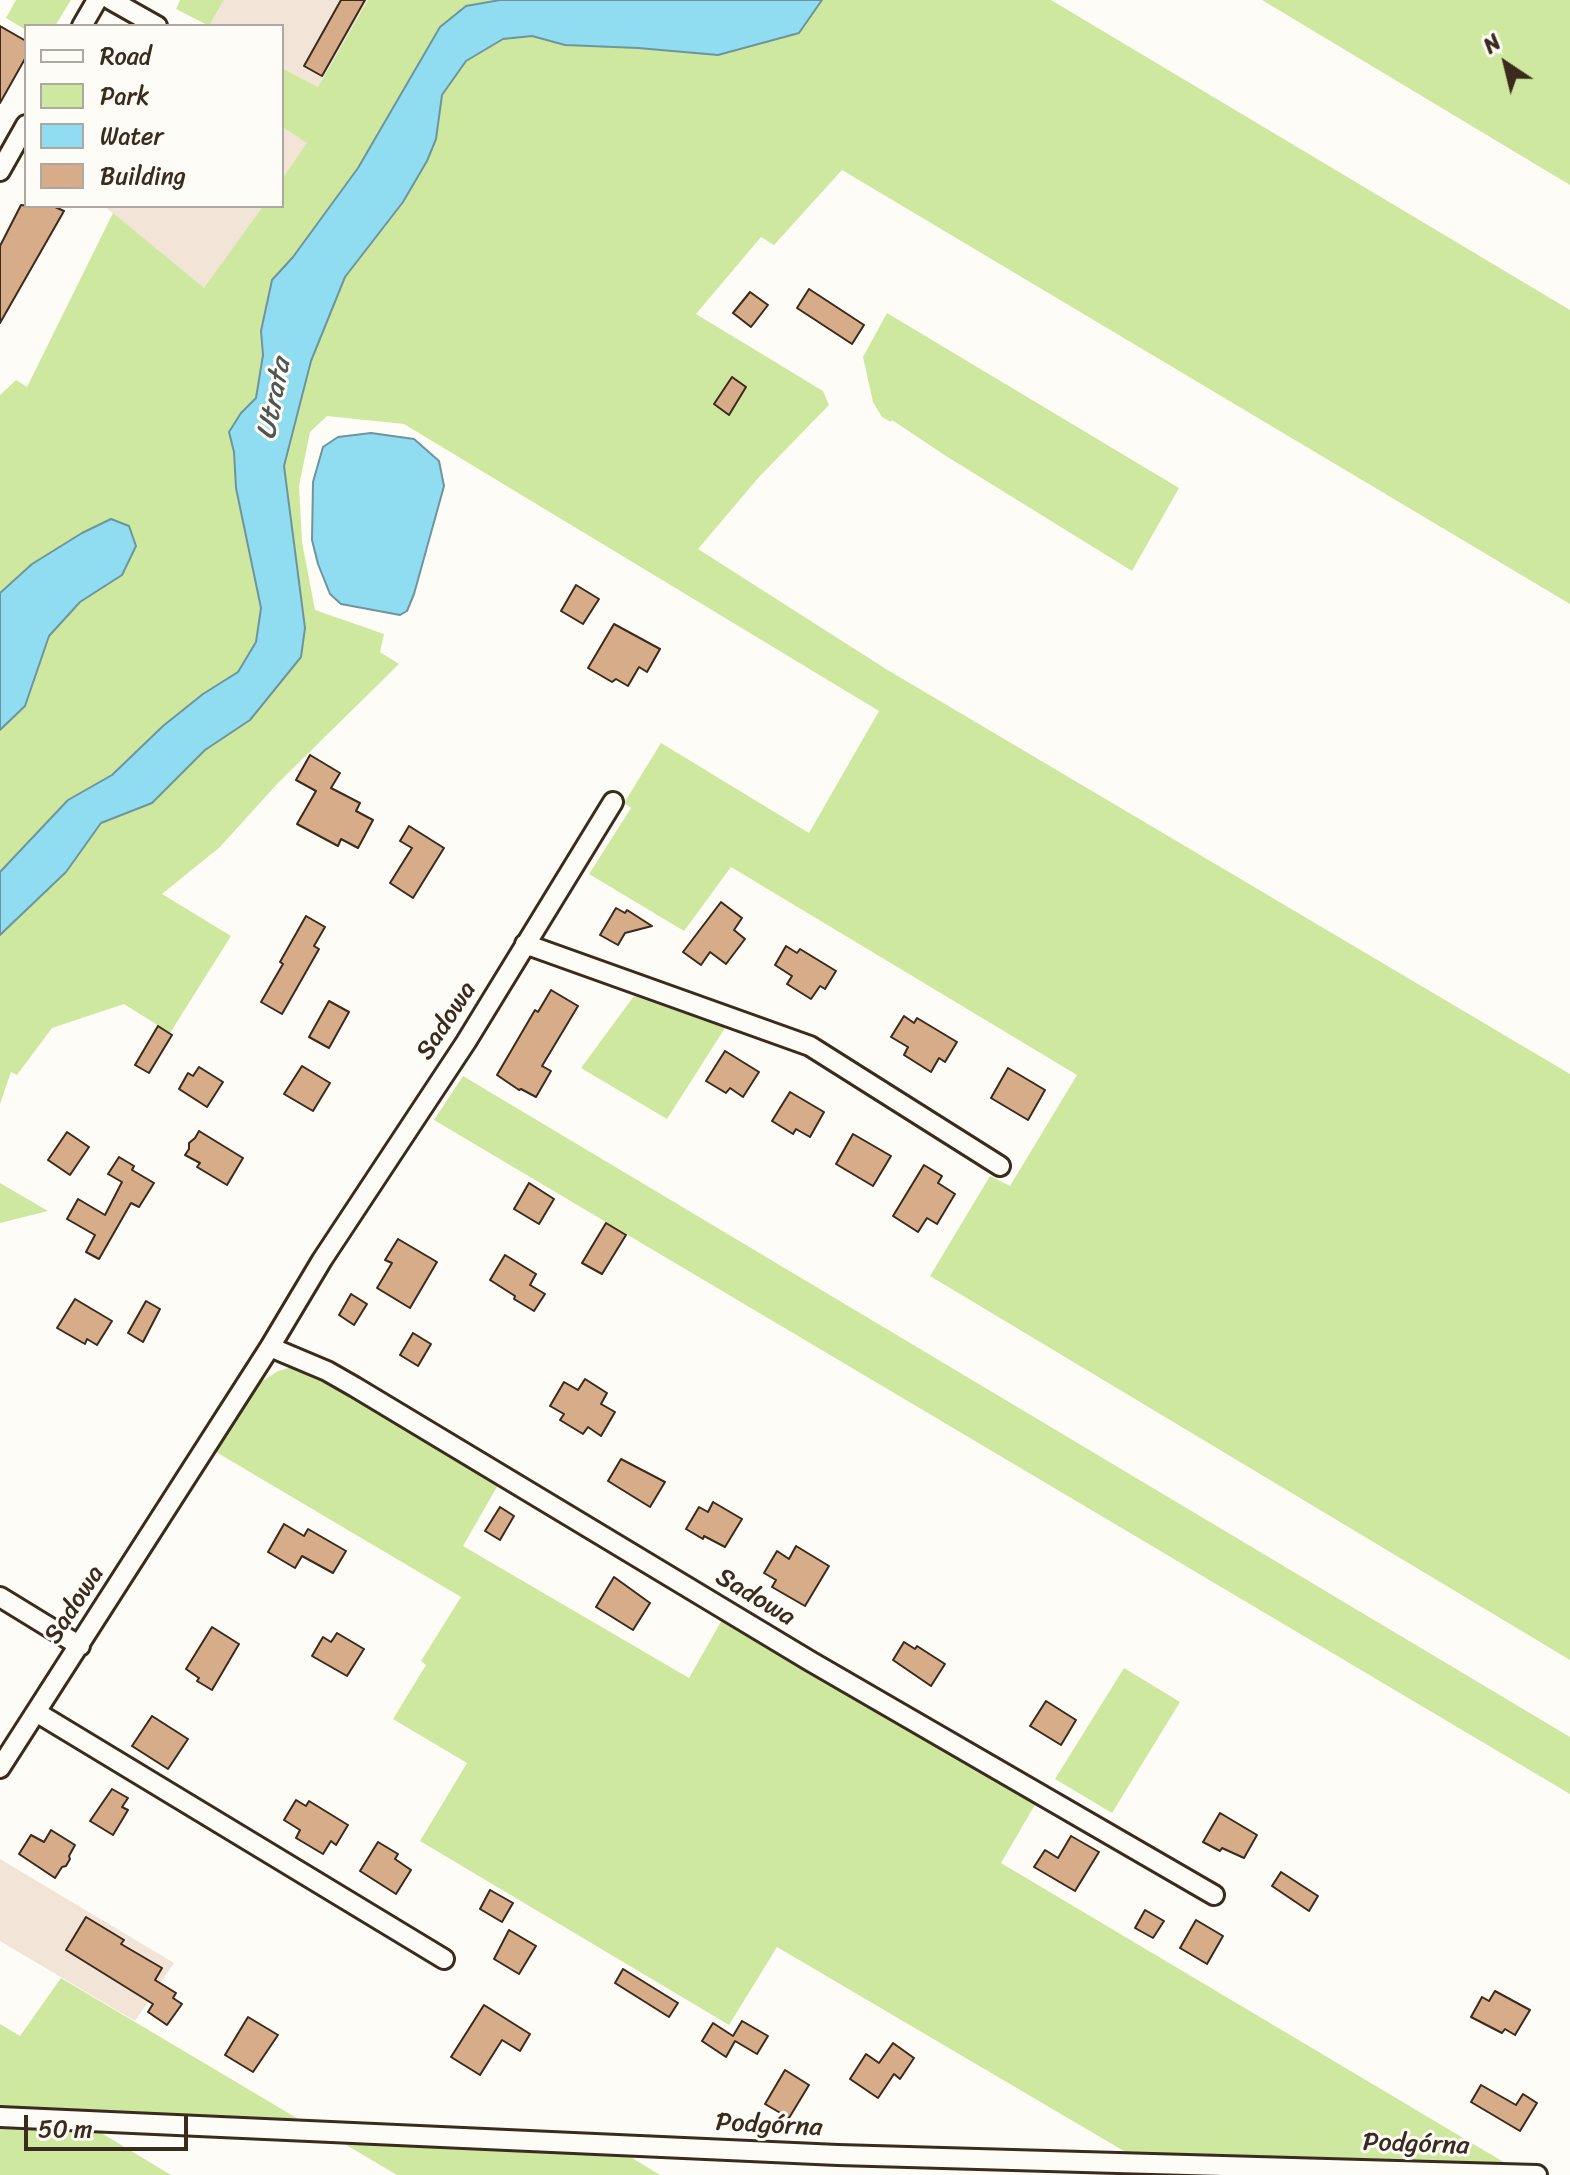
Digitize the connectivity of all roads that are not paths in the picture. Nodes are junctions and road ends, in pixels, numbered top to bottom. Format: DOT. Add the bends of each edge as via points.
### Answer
graph roads {
  1 [pos="97,0"];
  2 [pos="111,0"];
  3 [pos="83,24"];
  4 [pos="153,24"];
  5 [pos="24,129"];
  6 [pos="0,171"];
  7 [pos="613,802"];
  8 [pos="525,944"];
  9 [pos="1000,1166"];
  10 [pos="270,1347"];
  11 [pos="0,1597"];
  12 [pos="80,1646"];
  13 [pos="36,1712"];
  14 [pos="0,1768"];
  15 [pos="1214,1895"];
  16 [pos="444,1959"];
  17 [pos="0,2117"];
  18 [pos="1537,2175"];
  1 -- 3 [label="street"];
  2 -- 4 [label="street"];
  5 -- 6 [label="street"];
  7 -- 8 [label="street, Sadowa"];
  8 -- 9 [label="street" via="810,1046"];
  8 -- 10 [label="street, Sadowa"];
  10 -- 12 [label="street, Sadowa"];
  10 -- 15 [label="street, Sadowa" via="355,1387 810,1661"];
  11 -- 12 [label="street"];
  12 -- 13 [label="street, Sadowa"];
  13 -- 14 [label="street, Sadowa"];
  13 -- 16 [label="street"];
  17 -- 18 [label="street, Podgórna" via="838,2155"];
}
